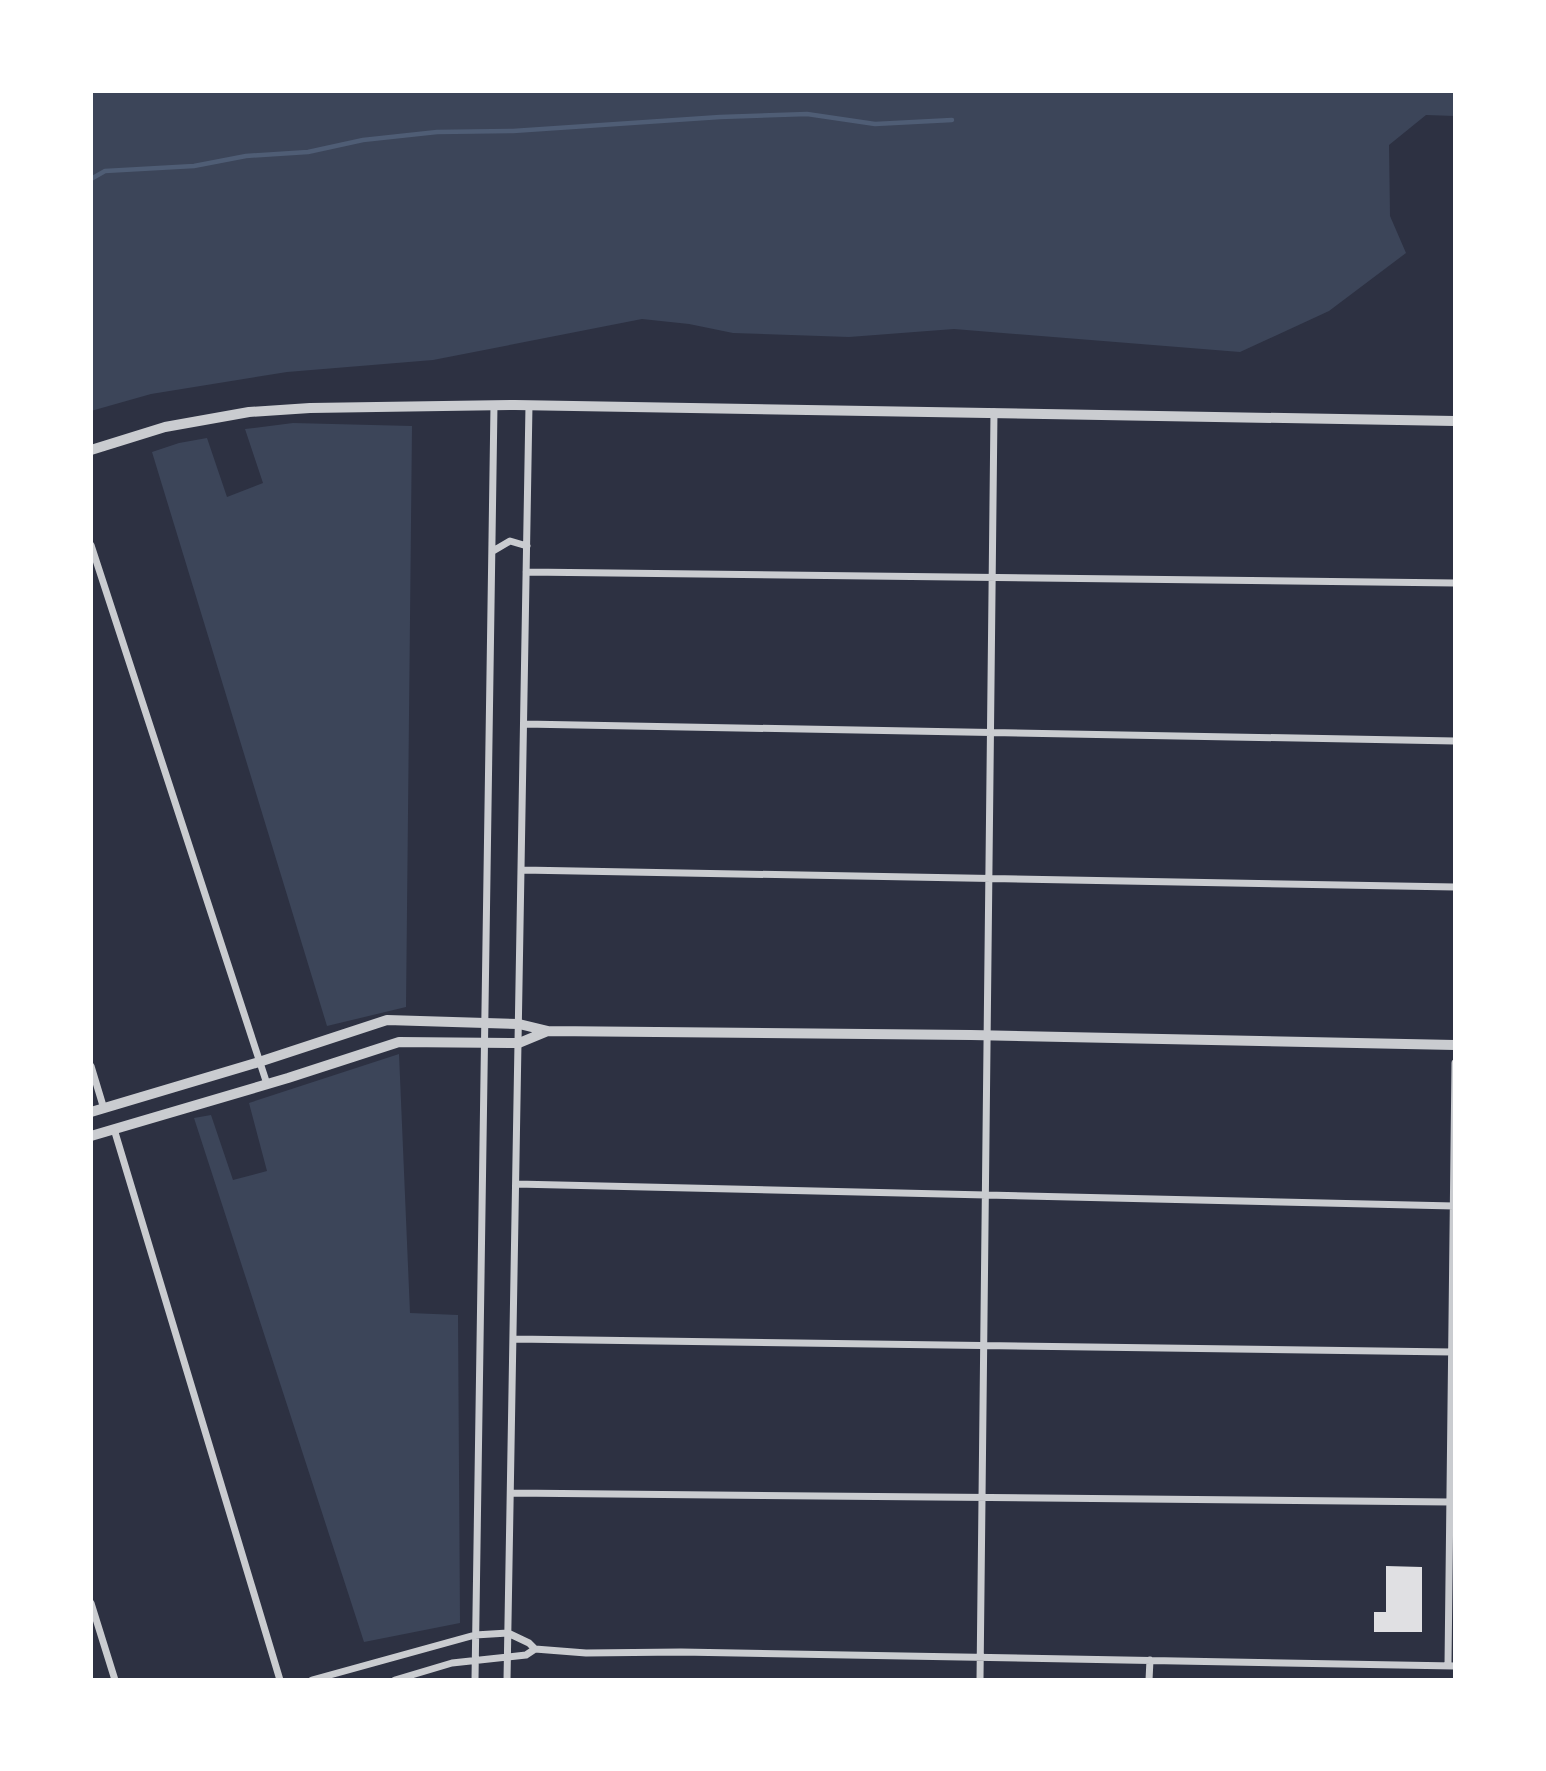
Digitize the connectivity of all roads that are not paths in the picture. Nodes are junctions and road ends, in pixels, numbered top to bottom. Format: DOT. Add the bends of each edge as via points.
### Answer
graph roads {
  1 [pos="494,405"];
  2 [pos="529,405"];
  3 [pos="994,412"];
  4 [pos="1455,421"];
  5 [pos="91,450"];
  6 [pos="91,545"];
  7 [pos="527,546"];
  8 [pos="493,551"];
  9 [pos="526,572"];
  10 [pos="992,578"];
  11 [pos="1455,583"];
  12 [pos="524,724"];
  13 [pos="990,732"];
  14 [pos="1455,741"];
  15 [pos="522,870"];
  16 [pos="989,878"];
  17 [pos="1455,887"];
  18 [pos="485,1023"];
  19 [pos="520,1024"];
  20 [pos="548,1031"];
  21 [pos="987,1035"];
  22 [pos="484,1042"];
  23 [pos="519,1043"];
  24 [pos="1455,1045"];
  25 [pos="260,1062"];
  26 [pos="1455,1063"];
  27 [pos="91,1066"];
  28 [pos="267,1084"];
  29 [pos="104,1109"];
  30 [pos="91,1112"];
  31 [pos="114,1129"];
  32 [pos="91,1136"];
  33 [pos="516,1184"];
  34 [pos="985,1195"];
  35 [pos="1454,1206"];
  36 [pos="514,1339"];
  37 [pos="984,1346"];
  38 [pos="1452,1352"];
  39 [pos="511,1493"];
  40 [pos="982,1498"];
  41 [pos="1450,1502"];
  42 [pos="91,1603"];
  43 [pos="508,1633"];
  44 [pos="475,1635"];
  45 [pos="535,1649"];
  46 [pos="508,1656"];
  47 [pos="980,1657"];
  48 [pos="475,1659"];
  49 [pos="1150,1660"];
  50 [pos="1452,1665"];
  51 [pos="115,1680"];
  52 [pos="280,1680"];
  53 [pos="312,1680"];
  54 [pos="395,1680"];
  55 [pos="475,1680"];
  56 [pos="508,1680"];
  57 [pos="980,1680"];
  58 [pos="1149,1680"];
  1 -- 2 [label="street"];
  1 -- 5 [label="street" via="250,412 165,427"];
  1 -- 8 [label="street"];
  2 -- 3 [label="street"];
  2 -- 7 [label="street"];
  3 -- 4 [label="street"];
  3 -- 10 [label="street"];
  6 -- 25 [label="street"];
  7 -- 8 [label="street" via="510,541"];
  7 -- 9 [label="street"];
  8 -- 18 [label="street"];
  9 -- 10 [label="street"];
  9 -- 12 [label="street"];
  10 -- 11 [label="street"];
  10 -- 13 [label="street"];
  12 -- 13 [label="street"];
  12 -- 15 [label="street"];
  13 -- 14 [label="street"];
  13 -- 16 [label="street"];
  15 -- 16 [label="street"];
  15 -- 19 [label="street"];
  16 -- 17 [label="street"];
  16 -- 21 [label="street"];
  18 -- 19 [label="street"];
  18 -- 22 [label="street"];
  18 -- 25 [label="street" via="387,1020"];
  19 -- 20 [label="street"];
  19 -- 23 [label="street"];
  20 -- 21 [label="street"];
  20 -- 23 [label="street"];
  21 -- 24 [label="street"];
  21 -- 34 [label="street"];
  22 -- 23 [label="street"];
  22 -- 28 [label="street" via="399,1042"];
  22 -- 44 [label="street"];
  23 -- 33 [label="street"];
  25 -- 28 [label="street"];
  25 -- 29 [label="street"];
  26 -- 35 [label="street"];
  27 -- 29 [label="street"];
  28 -- 31 [label="street"];
  29 -- 30 [label="street"];
  31 -- 32 [label="street"];
  31 -- 52 [label="street"];
  33 -- 34 [label="street"];
  33 -- 36 [label="street"];
  34 -- 35 [label="street"];
  34 -- 37 [label="street"];
  35 -- 38 [label="street"];
  36 -- 37 [label="street"];
  36 -- 39 [label="street"];
  37 -- 38 [label="street"];
  37 -- 40 [label="street"];
  38 -- 41 [label="street"];
  39 -- 40 [label="street"];
  39 -- 43 [label="street"];
  40 -- 41 [label="street"];
  40 -- 47 [label="street"];
  41 -- 50 [label="street"];
  42 -- 51 [label="street"];
  43 -- 44 [label="street"];
  43 -- 45 [label="street"];
  43 -- 46 [label="street"];
  44 -- 48 [label="street"];
  44 -- 53 [label="street"];
  45 -- 46 [label="street" via="526,1655"];
  45 -- 47 [label="street"];
  46 -- 48 [label="street"];
  46 -- 56 [label="street"];
  47 -- 49 [label="street"];
  47 -- 57 [label="street"];
  48 -- 54 [label="street"];
  48 -- 55 [label="street"];
  49 -- 50 [label="street"];
  49 -- 58 [label="street"];
}
